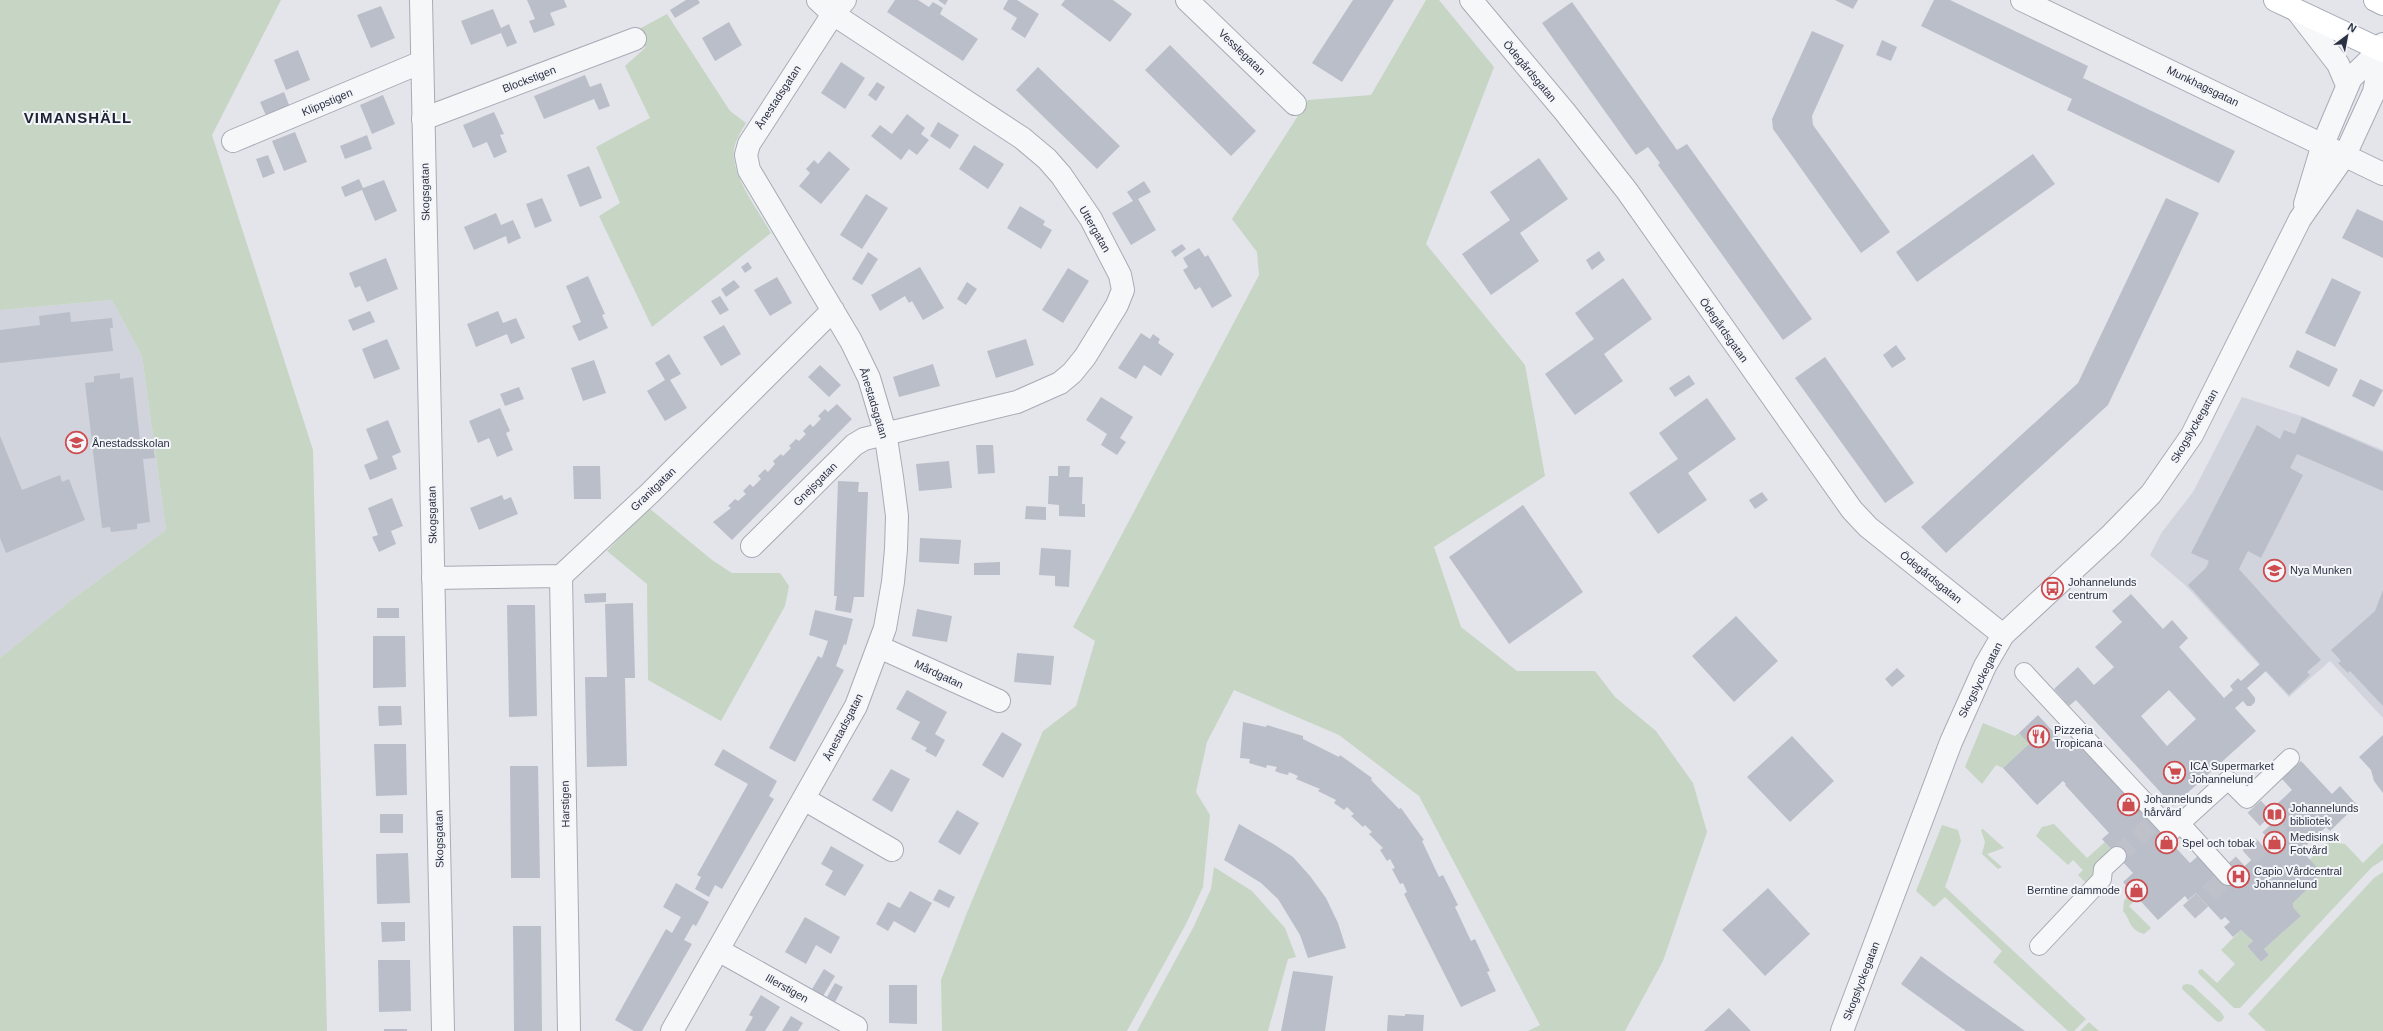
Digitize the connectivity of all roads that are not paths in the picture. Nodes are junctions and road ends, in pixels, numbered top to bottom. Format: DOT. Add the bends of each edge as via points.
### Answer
graph roads {
  1 [pos="421,0"];
  2 [pos="1187,0"];
  3 [pos="1471,0"];
  4 [pos="2022,0"];
  5 [pos="2275,0"];
  6 [pos="2375,0"];
  7 [pos="2383,4"];
  8 [pos="832,5"];
  9 [pos="2297,11"];
  10 [pos="635,39"];
  11 [pos="2382,49"];
  12 [pos="422,62"];
  13 [pos="2347,86"];
  14 [pos="1295,104"];
  15 [pos="424,119"];
  16 [pos="233,142"];
  17 [pos="2323,144"];
  18 [pos="2345,155"];
  19 [pos="2383,174"];
  20 [pos="2300,219"];
  21 [pos="833,310"];
  22 [pos="885,432"];
  23 [pos="752,546"];
  24 [pos="561,576"];
  25 [pos="433,578"];
  26 [pos="2003,635"];
  27 [pos="879,647"];
  28 [pos="2024,672"];
  29 [pos="1000,701"];
  30 [pos="2290,758"];
  31 [pos="804,800"];
  32 [pos="2180,823"];
  33 [pos="892,850"];
  34 [pos="2117,856"];
  35 [pos="2228,876"];
  36 [pos="2039,946"];
  37 [pos="718,950"];
  38 [pos="856,1027"];
  39 [pos="443,1031"];
  40 [pos="569,1031"];
  41 [pos="672,1031"];
  42 [pos="1842,1031"];
  1 -- 12 [label="street, Skogsgatan"];
  2 -- 14 [label="street, Vesslegatan"];
  3 -- 26 [label="street, Ödegårdsgatan" via="1627,191 1852,510 1868,527"];
  4 -- 17 [label="street, Munkhagsgatan"];
  5 -- 9 [label="main road"];
  6 -- 7 [label="main road"];
  8 -- 21 [label="street, Ånestadsgatan" via="756,132 746,155 749,170"];
  8 -- 22 [label="street, Uttergatan" via="1035,148 1061,175 1091,219 1122,281 1123,290 1117,305 1085,357 1060,383 1017,402"];
  9 -- 11 [label="main road"];
  9 -- 13 [label="street" via="2338,64"];
  10 -- 15 [label="street, Blockstigen"];
  11 -- 13 [label="street, Skogslyckegatan" via="2351,78"];
  11 -- 18 [label="street, Skogslyckegatan" via="2374,92"];
  12 -- 15 [label="street, Skogsgatan"];
  12 -- 16 [label="street, Klippstigen"];
  13 -- 17 [label="street, Skogslyckegatan"];
  15 -- 25 [label="street, Skogsgatan"];
  17 -- 18 [label="street, Munkhagsgatan"];
  17 -- 20 [label="street, Skogslyckegatan"];
  18 -- 19 [label="street, Munkhagsgatan"];
  18 -- 20 [label="street, Skogslyckegatan"];
  20 -- 26 [label="street, Skogslyckegatan" via="2192,435 2171,468 2112,534"];
  21 -- 22 [label="street, Ånestadsgatan" via="852,341 869,378"];
  21 -- 24 [label="street, Granitgatan" via="650,493"];
  22 -- 23 [label="street, Gnejsgatan" via="864,438 854,445"];
  22 -- 27 [label="street, Ånestadsgatan" via="897,516 891,596"];
  24 -- 25 [label="street"];
  24 -- 40 [label="street, Harstigen"];
  25 -- 39 [label="street, Skogsgatan"];
  26 -- 42 [label="street, Skogslyckegatan" via="1985,666 1956,728"];
  27 -- 29 [label="street, Mårdgatan"];
  27 -- 31 [label="street, Ånestadsgatan" via="856,706"];
  28 -- 32 [label="street" via="2156,820 2172,831"];
  30 -- 32 [label="street" via="2247,799 2228,780"];
  31 -- 33 [label="street"];
  31 -- 37 [label="street, Ånestadsgatan"];
  32 -- 35 [label="street"];
  34 -- 36 [label="street" via="2103,869 2102,879"];
  37 -- 38 [label="street, Illerstigen"];
  37 -- 41 [label="street, Ånestadsgatan"];
}
